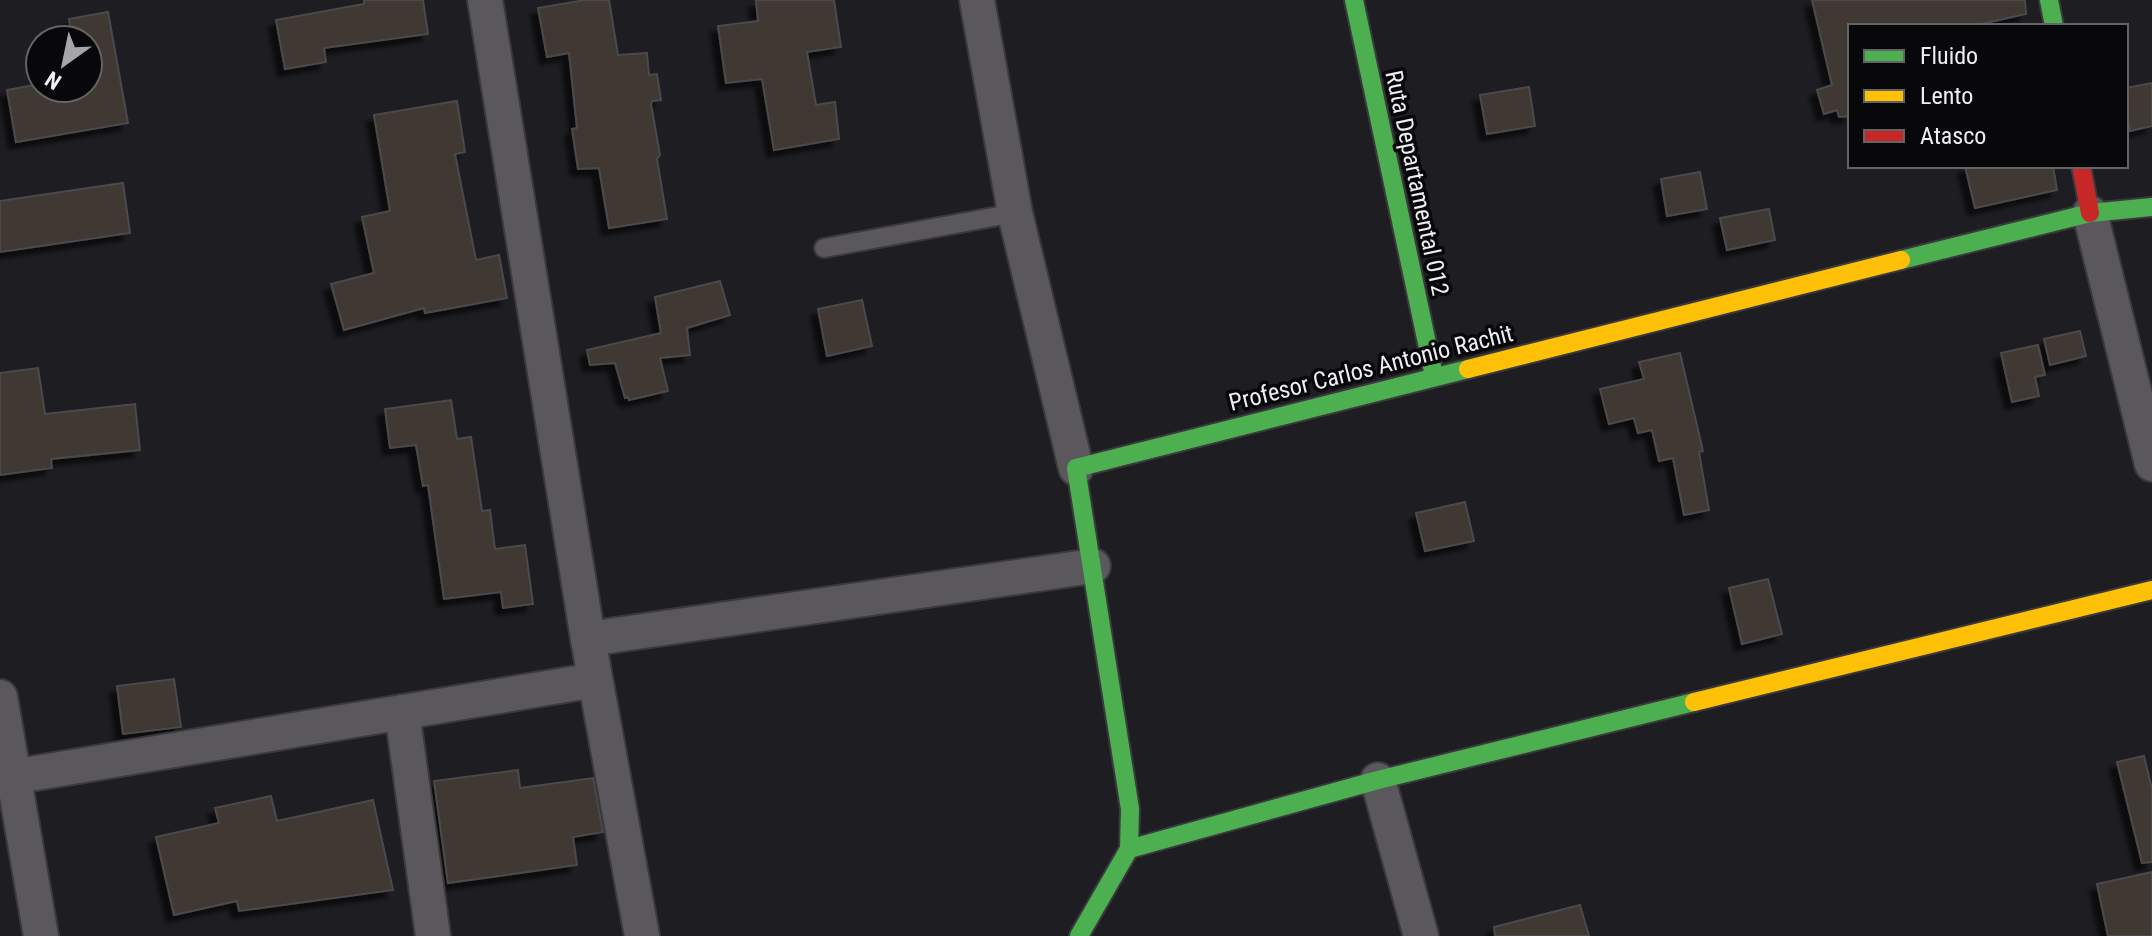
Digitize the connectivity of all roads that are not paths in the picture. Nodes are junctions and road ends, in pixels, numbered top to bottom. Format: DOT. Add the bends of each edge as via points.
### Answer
graph roads {
  1 [pos="485,0"];
  2 [pos="977,0"];
  3 [pos="1354,0"];
  4 [pos="2049,0"];
  5 [pos="2054,24"];
  6 [pos="2081,168"];
  7 [pos="2152,207"];
  8 [pos="1015,213"];
  9 [pos="2090,213"];
  10 [pos="824,248"];
  11 [pos="1434,376"];
  12 [pos="2152,464"];
  13 [pos="1076,468"];
  14 [pos="1093,566"];
  15 [pos="2152,590"];
  16 [pos="588,639"];
  17 [pos="595,680"];
  18 [pos="0,697"];
  19 [pos="402,712"];
  20 [pos="7,778"];
  21 [pos="1378,780"];
  22 [pos="1129,849"];
  23 [pos="41,936"];
  24 [pos="433,936"];
  25 [pos="642,936"];
  26 [pos="1079,936"];
  27 [pos="1421,936"];
  1 -- 16 [label="street"];
  2 -- 8 [label="street"];
  3 -- 11 [label="street, Ruta Departamental 012"];
  4 -- 5 [label="street"];
  6 -- 9 [label="street"];
  7 -- 9 [label="street, Profesor Carlos Antonio Rachit"];
  8 -- 10 [label="lane"];
  8 -- 13 [label="street"];
  9 -- 11 [label="street, Profesor Carlos Antonio Rachit"];
  9 -- 12 [label="street"];
  11 -- 13 [label="street, Profesor Carlos Antonio Rachit"];
  13 -- 14 [label="street"];
  14 -- 16 [label="street"];
  14 -- 22 [label="street" via="1130,809"];
  15 -- 21 [label="street"];
  16 -- 17 [label="street"];
  17 -- 19 [label="street"];
  17 -- 25 [label="street"];
  18 -- 20 [label="street"];
  19 -- 20 [label="street"];
  19 -- 24 [label="street"];
  20 -- 23 [label="street"];
  21 -- 22 [label="street"];
  21 -- 27 [label="street"];
  22 -- 26 [label="street"];
}
